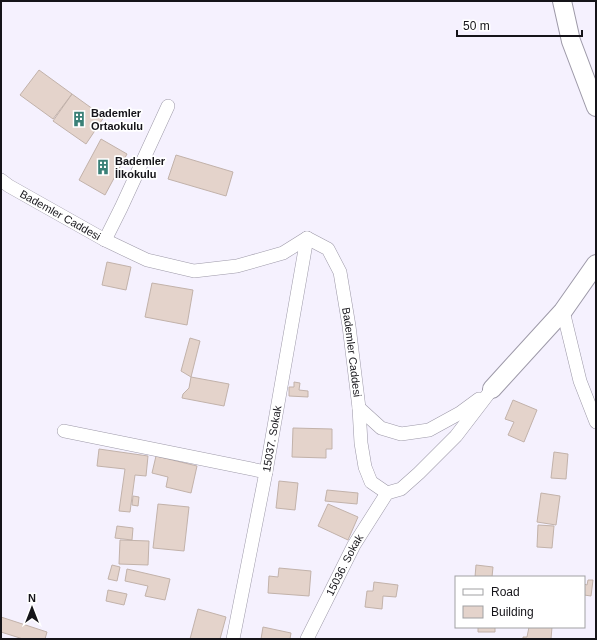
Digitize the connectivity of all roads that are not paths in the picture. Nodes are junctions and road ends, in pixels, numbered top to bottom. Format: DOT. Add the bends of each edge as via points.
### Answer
graph roads {
  1 [pos="562,1"];
  2 [pos="168,106"];
  3 [pos="596,107"];
  4 [pos="1,180"];
  5 [pos="307,238"];
  6 [pos="104,240"];
  7 [pos="596,264"];
  8 [pos="562,311"];
  9 [pos="492,389"];
  10 [pos="359,408"];
  11 [pos="596,422"];
  12 [pos="64,431"];
  13 [pos="266,472"];
  14 [pos="387,493"];
  15 [pos="233,639"];
  16 [pos="307,639"];
  1 -- 3 [label="street" via="571,41"];
  2 -- 6 [label="street"];
  4 -- 6 [label="street, Bademler Caddesi"];
  5 -- 6 [label="street, Bademler Caddesi" via="283,253 237,266 194,271 147,260"];
  5 -- 10 [label="street, Bademler Caddesi" via="328,249 340,272 350,326"];
  5 -- 13 [label="street, 15037. Sokak"];
  7 -- 8 [label="street"];
  8 -- 9 [label="street"];
  8 -- 11 [label="street" via="580,380"];
  9 -- 10 [label="street" via="460,413 429,430 401,434 381,428"];
  9 -- 14 [label="street" via="456,436 419,473 401,490"];
  10 -- 14 [label="street, Bademler Caddesi" via="365,467 371,482"];
  12 -- 13 [label="street"];
  13 -- 15 [label="street, 15037. Sokak"];
  14 -- 16 [label="street, 15036. Sokak" via="354,545"];
}
